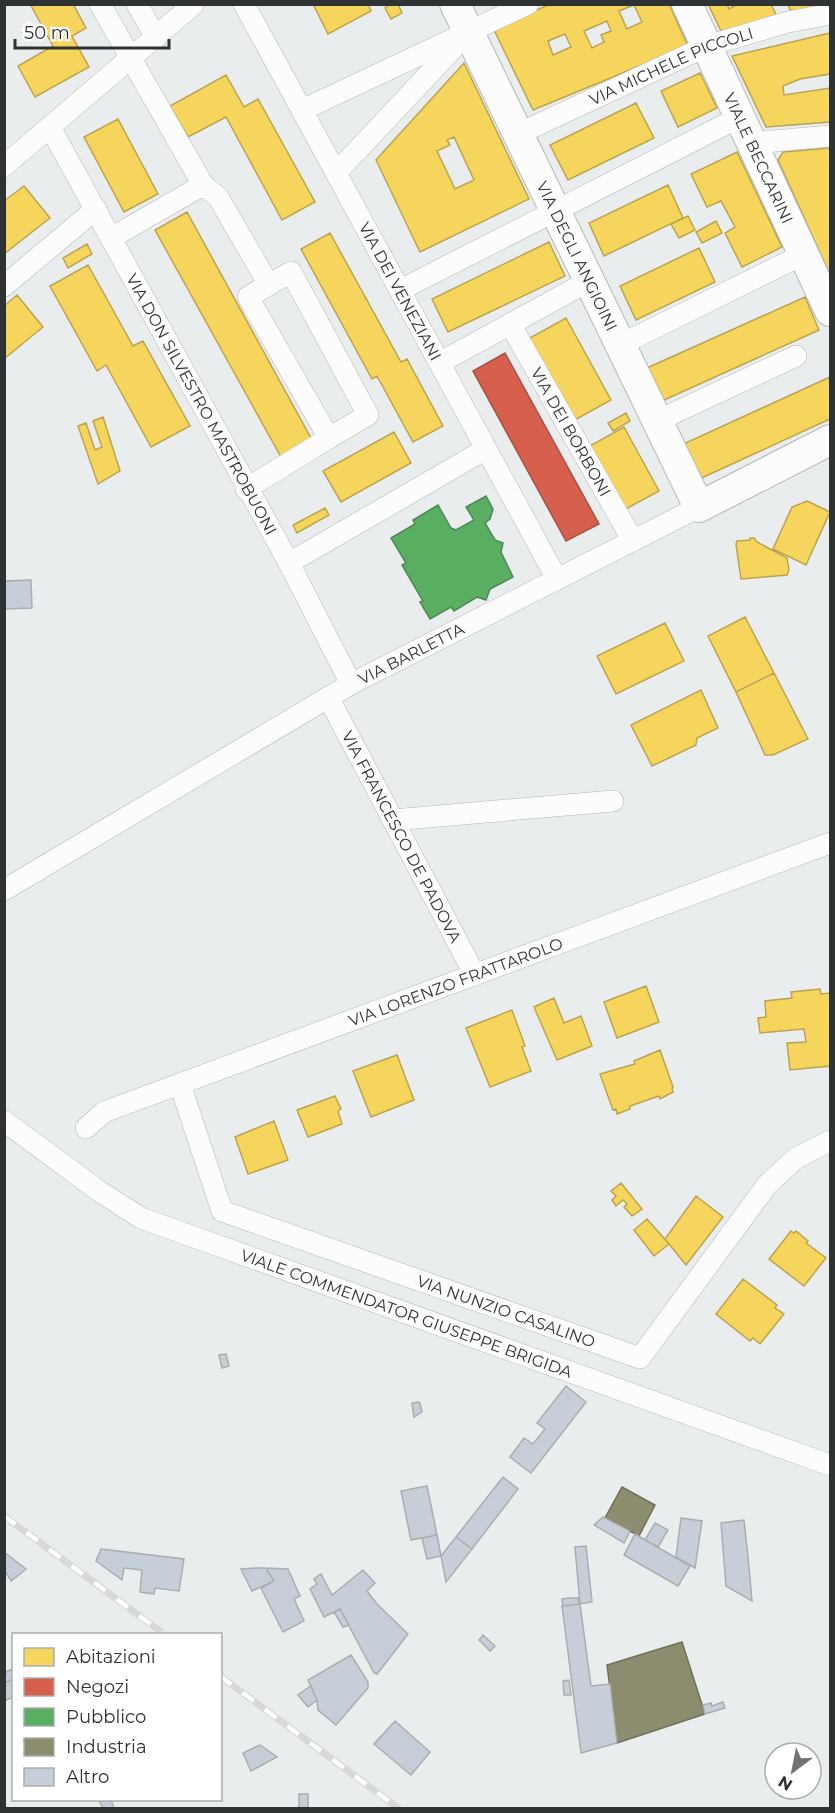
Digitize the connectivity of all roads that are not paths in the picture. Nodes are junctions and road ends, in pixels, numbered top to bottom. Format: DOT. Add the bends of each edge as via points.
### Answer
graph roads {
  1 [pos="100,4"];
  2 [pos="137,4"];
  3 [pos="195,4"];
  4 [pos="244,4"];
  5 [pos="455,4"];
  6 [pos="528,4"];
  7 [pos="687,4"];
  8 [pos="784,13"];
  9 [pos="831,14"];
  10 [pos="468,32"];
  11 [pos="156,38"];
  12 [pos="707,46"];
  13 [pos="130,59"];
  14 [pos="302,111"];
  15 [pos="51,127"];
  16 [pos="746,130"];
  17 [pos="518,134"];
  18 [pos="831,136"];
  19 [pos="4,166"];
  20 [pos="336,173"];
  21 [pos="203,185"];
  22 [pos="96,209"];
  23 [pos="555,210"];
  24 [pos="111,238"];
  25 [pos="804,254"];
  26 [pos="589,280"];
  27 [pos="269,285"];
  28 [pos="4,286"];
  29 [pos="400,290"];
  30 [pos="831,311"];
  31 [pos="510,324"];
  32 [pos="620,345"];
  33 [pos="796,356"];
  34 [pos="440,363"];
  35 [pos="657,421"];
  36 [pos="328,438"];
  37 [pos="831,440"];
  38 [pos="486,449"];
  39 [pos="246,489"];
  40 [pos="699,507"];
  41 [pos="633,541"];
  42 [pos="289,563"];
  43 [pos="557,579"];
  44 [pos="351,684"];
  45 [pos="328,697"];
  46 [pos="613,801"];
  47 [pos="393,820"];
  48 [pos="831,843"];
  49 [pos="4,890"];
  50 [pos="475,975"];
  51 [pos="180,1084"];
  52 [pos="4,1121"];
  53 [pos="86,1128"];
  54 [pos="831,1141"];
  55 [pos="831,1465"];
  1 -- 13 [label="street"];
  2 -- 11 [label="street"];
  3 -- 11 [label="street"];
  4 -- 14 [label="street, VIA DEI VENEZIANI"];
  5 -- 10 [label="street, VIA DEGLI ANGIOINI"];
  6 -- 10 [label="street"];
  7 -- 12 [label="street, VIALE BECCARINI"];
  8 -- 9 [label="street, VIA MICHELE PICCOLI"];
  8 -- 12 [label="street, VIA MICHELE PICCOLI"];
  10 -- 14 [label="street"];
  10 -- 17 [label="street, VIA DEGLI ANGIOINI"];
  10 -- 20 [label="street"];
  11 -- 13 [label="street"];
  12 -- 16 [label="street, VIALE BECCARINI"];
  12 -- 17 [label="street, VIA MICHELE PICCOLI"];
  13 -- 15 [label="street"];
  13 -- 21 [label="street"];
  14 -- 20 [label="street, VIA DEI VENEZIANI"];
  15 -- 19 [label="street"];
  15 -- 22 [label="street, VIA DON SILVESTRO MASTROBUONI"];
  16 -- 18 [label="street"];
  16 -- 23 [label="street"];
  16 -- 25 [label="street, VIALE BECCARINI"];
  17 -- 23 [label="street, VIA DEGLI ANGIOINI"];
  20 -- 29 [label="street, VIA DEI VENEZIANI"];
  21 -- 24 [label="street"];
  21 -- 27 [label="street" via="218,197"];
  22 -- 24 [label="street, VIA DON SILVESTRO MASTROBUONI"];
  22 -- 28 [label="street"];
  23 -- 26 [label="street, VIA DEGLI ANGIOINI"];
  23 -- 29 [label="street"];
  24 -- 39 [label="street, VIA DON SILVESTRO MASTROBUONI"];
  25 -- 30 [label="street, VIALE BECCARINI"];
  25 -- 32 [label="street"];
  26 -- 31 [label="street"];
  26 -- 32 [label="street, VIA DEGLI ANGIOINI"];
  27 -- 36 [label="street" via="248,297"];
  27 -- 36 [label="street" via="291,273 368,415"];
  29 -- 34 [label="street, VIA DEI VENEZIANI"];
  31 -- 34 [label="street"];
  31 -- 41 [label="street, VIA DEI BORBONI"];
  32 -- 35 [label="street, VIA DEGLI ANGIOINI"];
  33 -- 35 [label="street"];
  34 -- 38 [label="street, VIA DEI VENEZIANI"];
  35 -- 40 [label="street, VIA DEGLI ANGIOINI"];
  36 -- 39 [label="street"];
  37 -- 40 [label="street, VIA BARLETTA"];
  38 -- 42 [label="street"];
  38 -- 43 [label="street, VIA DEI VENEZIANI"];
  39 -- 42 [label="street, VIA DON SILVESTRO MASTROBUONI"];
  40 -- 41 [label="street, VIA BARLETTA"];
  41 -- 43 [label="street, VIA BARLETTA"];
  42 -- 44 [label="street, VIA DON SILVESTRO MASTROBUONI"];
  43 -- 44 [label="street, VIA BARLETTA"];
  44 -- 45 [label="street, VIA BARLETTA"];
  45 -- 47 [label="street, VIA FRANCESCO DE PADOVA"];
  45 -- 49 [label="street, VIA BARLETTA"];
  46 -- 47 [label="street"];
  47 -- 50 [label="street, VIA FRANCESCO DE PADOVA"];
  48 -- 50 [label="street, VIA LORENZO FRATTAROLO"];
  50 -- 51 [label="street, VIA LORENZO FRATTAROLO"];
  51 -- 53 [label="street, VIA LORENZO FRATTAROLO" via="104,1112"];
  51 -- 54 [label="street, VIA NUNZIO CASALINO" via="222,1211 640,1358 767,1185 796,1158"];
  52 -- 55 [label="street, VIALE COMMENDATOR GIUSEPPE BRIGIDA" via="141,1218"];
}
